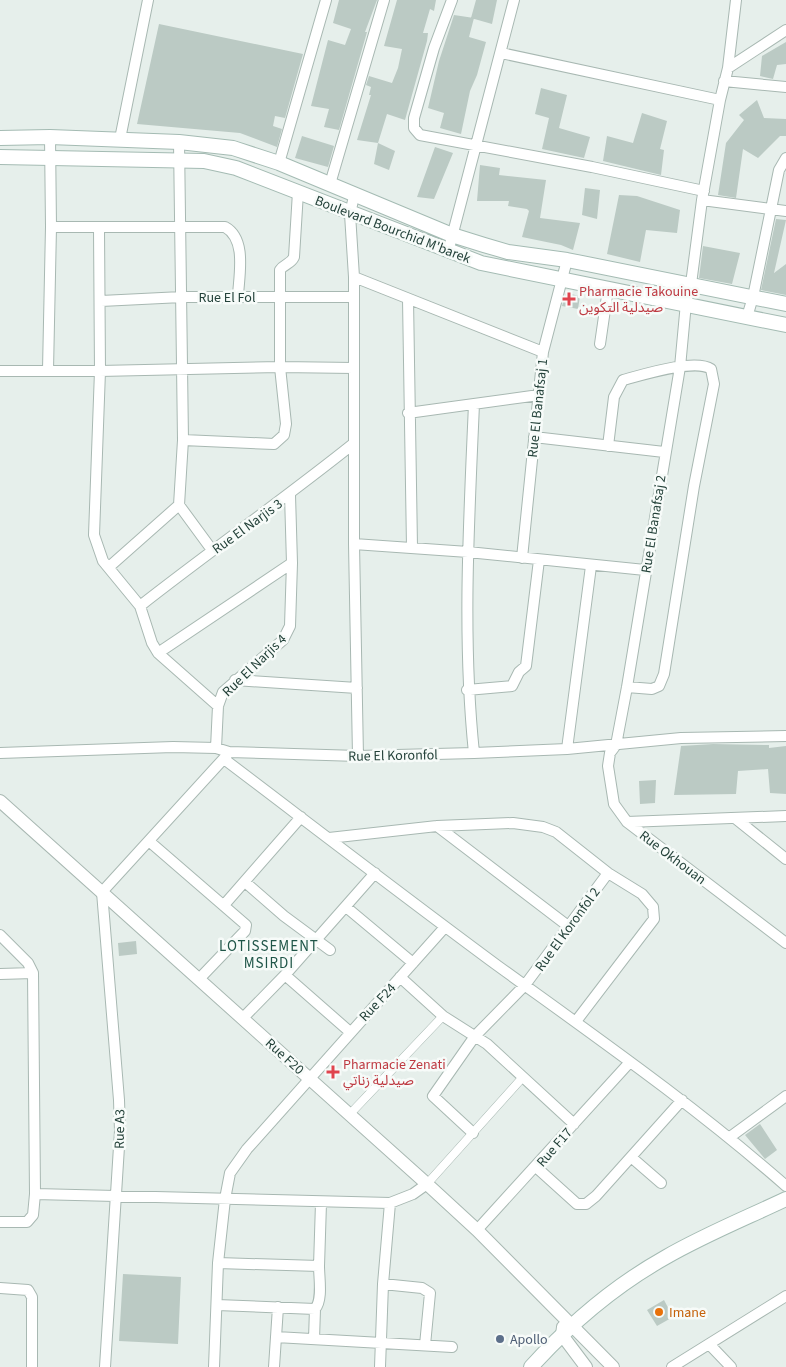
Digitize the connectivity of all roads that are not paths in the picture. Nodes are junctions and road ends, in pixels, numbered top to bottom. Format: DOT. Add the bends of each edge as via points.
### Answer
graph roads {
  1 [pos="148,0"];
  2 [pos="326,0"];
  3 [pos="384,0"];
  4 [pos="452,0"];
  5 [pos="514,0"];
  6 [pos="736,0"];
  7 [pos="786,30"];
  8 [pos="501,53"];
  9 [pos="728,68"];
  10 [pos="724,81"];
  11 [pos="786,87"];
  12 [pos="720,100"];
  13 [pos="50,137"];
  14 [pos="0,138"];
  15 [pos="120,140"];
  16 [pos="180,142"];
  17 [pos="475,144"];
  18 [pos="0,158"];
  19 [pos="50,158"];
  20 [pos="786,158"];
  21 [pos="179,160"];
  22 [pos="279,163"];
  23 [pos="330,184"];
  24 [pos="298,192"];
  25 [pos="354,196"];
  26 [pos="703,196"];
  27 [pos="770,208"];
  28 [pos="786,210"];
  29 [pos="350,214"];
  30 [pos="181,226"];
  31 [pos="51,227"];
  32 [pos="99,228"];
  33 [pos="452,235"];
  34 [pos="448,252"];
  35 [pos="567,260"];
  36 [pos="354,277"];
  37 [pos="562,280"];
  38 [pos="691,284"];
  39 [pos="608,289"];
  40 [pos="238,296"];
  41 [pos="182,297"];
  42 [pos="281,297"];
  43 [pos="354,297"];
  44 [pos="754,297"];
  45 [pos="408,299"];
  46 [pos="101,301"];
  47 [pos="686,303"];
  48 [pos="786,304"];
  49 [pos="748,317"];
  50 [pos="786,325"];
  51 [pos="600,344"];
  52 [pos="543,352"];
  53 [pos="280,367"];
  54 [pos="680,367"];
  55 [pos="354,368"];
  56 [pos="48,370"];
  57 [pos="182,370"];
  58 [pos="0,371"];
  59 [pos="100,371"];
  60 [pos="539,395"];
  61 [pos="474,404"];
  62 [pos="408,413"];
  63 [pos="534,437"];
  64 [pos="183,440"];
  65 [pos="353,444"];
  66 [pos="608,446"];
  67 [pos="664,452"];
  68 [pos="290,495"];
  69 [pos="180,505"];
  70 [pos="354,544"];
  71 [pos="412,547"];
  72 [pos="212,550"];
  73 [pos="468,552"];
  74 [pos="522,558"];
  75 [pos="539,560"];
  76 [pos="292,562"];
  77 [pos="591,566"];
  78 [pos="109,567"];
  79 [pos="645,570"];
  80 [pos="140,606"];
  81 [pos="158,653"];
  82 [pos="235,680"];
  83 [pos="627,687"];
  84 [pos="357,688"];
  85 [pos="467,690"];
  86 [pos="218,706"];
  87 [pos="786,736"];
  88 [pos="616,745"];
  89 [pos="216,748"];
  90 [pos="567,749"];
  91 [pos="0,753"];
  92 [pos="474,753"];
  93 [pos="226,756"];
  94 [pos="358,756"];
  95 [pos="0,801"];
  96 [pos="786,816"];
  97 [pos="302,817"];
  98 [pos="735,818"];
  99 [pos="626,822"];
  100 [pos="437,826"];
  101 [pos="329,838"];
  102 [pos="150,842"];
  103 [pos="786,859"];
  104 [pos="375,873"];
  105 [pos="608,873"];
  106 [pos="245,882"];
  107 [pos="102,892"];
  108 [pos="224,905"];
  109 [pos="346,907"];
  110 [pos="568,926"];
  111 [pos="446,927"];
  112 [pos="0,935"];
  113 [pos="784,936"];
  114 [pos="316,941"];
  115 [pos="330,950"];
  116 [pos="413,963"];
  117 [pos="33,973"];
  118 [pos="0,974"];
  119 [pos="285,975"];
  120 [pos="200,978"];
  121 [pos="400,978"];
  122 [pos="525,985"];
  123 [pos="443,1016"];
  124 [pos="243,1018"];
  125 [pos="577,1020"];
  126 [pos="350,1032"];
  127 [pos="475,1036"];
  128 [pos="630,1062"];
  129 [pos="523,1077"];
  130 [pos="309,1078"];
  131 [pos="786,1096"];
  132 [pos="682,1100"];
  133 [pos="350,1114"];
  134 [pos="574,1124"];
  135 [pos="473,1133"];
  136 [pos="730,1137"];
  137 [pos="631,1156"];
  138 [pos="536,1167"];
  139 [pos="661,1183"];
  140 [pos="427,1184"];
  141 [pos="786,1186"];
  142 [pos="35,1194"];
  143 [pos="117,1197"];
  144 [pos="225,1199"];
  145 [pos="786,1199"];
  146 [pos="321,1203"];
  147 [pos="390,1203"];
  148 [pos="0,1222"];
  149 [pos="477,1230"];
  150 [pos="218,1263"];
  151 [pos="319,1266"];
  152 [pos="383,1284"];
  153 [pos="0,1288"];
  154 [pos="786,1296"];
  155 [pos="217,1305"];
  156 [pos="278,1307"];
  157 [pos="315,1309"];
  158 [pos="568,1321"];
  159 [pos="562,1335"];
  160 [pos="276,1337"];
  161 [pos="314,1339"];
  162 [pos="381,1342"];
  163 [pos="709,1344"];
  164 [pos="424,1345"];
  165 [pos="452,1347"];
  166 [pos="32,1367"];
  167 [pos="105,1367"];
  168 [pos="214,1367"];
  169 [pos="274,1367"];
  170 [pos="380,1367"];
  171 [pos="531,1367"];
  172 [pos="586,1367"];
  173 [pos="613,1367"];
  174 [pos="672,1367"];
  175 [pos="732,1367"];
  1 -- 15 [label="street"];
  2 -- 22 [label="street"];
  3 -- 23 [label="street"];
  4 -- 17 [label="street" via="434,48 414,128 424,137"];
  5 -- 8 [label="street"];
  6 -- 9 [label="street, Rue El Banafsaj 2"];
  7 -- 9 [label="street"];
  8 -- 12 [label="street"];
  8 -- 17 [label="street"];
  9 -- 10 [label="street, Rue El Banafsaj 2"];
  10 -- 11 [label="street"];
  10 -- 12 [label="street, Rue El Banafsaj 2"];
  12 -- 26 [label="street, Rue El Banafsaj 2"];
  13 -- 14 [label="main road, Boulevard Bourchid M'barek"];
  13 -- 15 [label="main road, Boulevard Bourchid M'barek"];
  13 -- 19 [label="street"];
  15 -- 16 [label="main road, Boulevard Bourchid M'barek"];
  16 -- 21 [label="street"];
  16 -- 22 [label="main road, Boulevard Bourchid M'barek" via="233,148"];
  17 -- 26 [label="street"];
  17 -- 33 [label="street"];
  18 -- 19 [label="main road, Boulevard Bourchid M'barek"];
  19 -- 21 [label="main road, Boulevard Bourchid M'barek"];
  19 -- 31 [label="street"];
  20 -- 27 [label="street" via="778,170"];
  21 -- 24 [label="main road, Boulevard Bourchid M'barek" via="204,160 236,168"];
  21 -- 30 [label="street"];
  22 -- 23 [label="main road, Boulevard Bourchid M'barek"];
  23 -- 25 [label="main road, Boulevard Bourchid M'barek"];
  24 -- 29 [label="main road, Boulevard Bourchid M'barek"];
  24 -- 42 [label="street" via="295,253 291,262 280,270"];
  25 -- 29 [label="street"];
  25 -- 33 [label="main road, Boulevard Bourchid M'barek"];
  26 -- 27 [label="street"];
  26 -- 38 [label="street, Rue El Banafsaj 2"];
  27 -- 28 [label="street"];
  27 -- 44 [label="street"];
  29 -- 34 [label="main road, Boulevard Bourchid M'barek"];
  29 -- 36 [label="street"];
  30 -- 32 [label="street"];
  30 -- 40 [label="street" via="225,227 232,232 240,257"];
  30 -- 41 [label="street"];
  31 -- 32 [label="street"];
  31 -- 56 [label="street"];
  32 -- 46 [label="street"];
  33 -- 34 [label="street"];
  33 -- 35 [label="main road, Boulevard Bourchid M'barek" via="508,252"];
  34 -- 37 [label="main road, Boulevard Bourchid M'barek" via="481,263"];
  35 -- 37 [label="street, Rue El Banafsaj 1"];
  35 -- 38 [label="main road, Boulevard Bourchid M'barek"];
  36 -- 43 [label="street"];
  36 -- 45 [label="street"];
  37 -- 39 [label="main road, Boulevard Bourchid M'barek"];
  37 -- 52 [label="street, Rue El Banafsaj 1"];
  38 -- 44 [label="main road, Boulevard Bourchid M'barek"];
  38 -- 47 [label="street, Rue El Banafsaj 2"];
  39 -- 47 [label="main road, Boulevard Bourchid M'barek"];
  39 -- 51 [label="street"];
  40 -- 41 [label="street, Rue El Fol"];
  40 -- 42 [label="street, Rue El Fol"];
  41 -- 46 [label="street, Rue El Fol"];
  41 -- 57 [label="street"];
  42 -- 43 [label="street, Rue El Fol"];
  42 -- 53 [label="street"];
  43 -- 55 [label="street"];
  44 -- 48 [label="main road, Boulevard Bourchid M'barek"];
  44 -- 49 [label="street"];
  45 -- 52 [label="street"];
  45 -- 62 [label="street"];
  46 -- 59 [label="street"];
  47 -- 49 [label="main road, Boulevard Bourchid M'barek"];
  47 -- 54 [label="street, Rue El Banafsaj 2"];
  49 -- 50 [label="main road, Boulevard Bourchid M'barek"];
  52 -- 60 [label="street, Rue El Banafsaj 1"];
  53 -- 55 [label="street"];
  53 -- 57 [label="street"];
  53 -- 64 [label="street" via="286,424 279,442"];
  54 -- 66 [label="street" via="624,380 618,386"];
  54 -- 67 [label="street, Rue El Banafsaj 2"];
  54 -- 83 [label="street" via="708,367 713,372 714,384 664,674 659,686 652,689"];
  55 -- 65 [label="street"];
  56 -- 58 [label="street"];
  56 -- 59 [label="street"];
  57 -- 59 [label="street"];
  57 -- 64 [label="street"];
  59 -- 78 [label="street" via="94,534 103,561"];
  60 -- 61 [label="street"];
  60 -- 63 [label="street, Rue El Banafsaj 1"];
  61 -- 62 [label="street"];
  61 -- 73 [label="street"];
  62 -- 71 [label="street"];
  63 -- 66 [label="street"];
  63 -- 74 [label="street, Rue El Banafsaj 1"];
  64 -- 69 [label="street"];
  65 -- 68 [label="street, Rue El Narjis 3"];
  65 -- 70 [label="street"];
  66 -- 67 [label="street"];
  67 -- 79 [label="street, Rue El Banafsaj 2"];
  68 -- 72 [label="street, Rue El Narjis 3"];
  68 -- 76 [label="street, Rue El Narjis 4"];
  69 -- 72 [label="street"];
  69 -- 78 [label="street"];
  70 -- 71 [label="street"];
  70 -- 84 [label="street"];
  71 -- 73 [label="street"];
  72 -- 80 [label="street, Rue El Narjis 3"];
  73 -- 74 [label="street"];
  73 -- 85 [label="street"];
  74 -- 75 [label="street"];
  75 -- 77 [label="street"];
  75 -- 85 [label="street" via="526,666 518,672 512,686"];
  76 -- 81 [label="street"];
  76 -- 82 [label="street, Rue El Narjis 4" via="287,635"];
  77 -- 79 [label="street"];
  77 -- 90 [label="street"];
  78 -- 80 [label="street"];
  79 -- 83 [label="street, Rue El Banafsaj 2"];
  80 -- 81 [label="street"];
  81 -- 86 [label="street"];
  82 -- 84 [label="street"];
  82 -- 86 [label="street, Rue El Narjis 4" via="223,692"];
  83 -- 88 [label="street, Rue El Banafsaj 2"];
  84 -- 94 [label="street"];
  85 -- 92 [label="street"];
  86 -- 89 [label="street"];
  87 -- 88 [label="street, Rue El Koronfol" via="681,738"];
  88 -- 90 [label="street, Rue El Koronfol"];
  88 -- 99 [label="street, Rue Okhouan" via="610,753 608,766 610,789 614,804"];
  89 -- 91 [label="street, Rue El Koronfol"];
  89 -- 93 [label="street, Rue El Koronfol"];
  90 -- 92 [label="street, Rue El Koronfol"];
  92 -- 94 [label="street, Rue El Koronfol"];
  93 -- 94 [label="street, Rue El Koronfol"];
  93 -- 97 [label="street"];
  93 -- 102 [label="street"];
  95 -- 107 [label="street, Rue F20"];
  96 -- 98 [label="street"];
  97 -- 101 [label="street"];
  97 -- 106 [label="street"];
  98 -- 99 [label="street"];
  98 -- 103 [label="street"];
  99 -- 113 [label="street, Rue Okhouan"];
  100 -- 101 [label="street"];
  100 -- 105 [label="street" via="513,823 543,827 556,832"];
  100 -- 110 [label="street"];
  101 -- 104 [label="street"];
  102 -- 107 [label="street"];
  102 -- 108 [label="street"];
  104 -- 109 [label="street"];
  104 -- 111 [label="street"];
  105 -- 110 [label="street, Rue El Koronfol 2"];
  105 -- 125 [label="street" via="650,902 654,919"];
  106 -- 108 [label="street"];
  106 -- 114 [label="street"];
  107 -- 120 [label="street, Rue F20"];
  107 -- 143 [label="street, Rue A3" via="119,1100"];
  108 -- 120 [label="street" via="247,929"];
  109 -- 114 [label="street"];
  109 -- 116 [label="street"];
  110 -- 122 [label="street, Rue El Koronfol 2"];
  111 -- 116 [label="street, Rue F24"];
  111 -- 122 [label="street"];
  112 -- 117 [label="street" via="28,963"];
  114 -- 115 [label="street"];
  114 -- 119 [label="street"];
  116 -- 121 [label="street, Rue F24"];
  117 -- 118 [label="street"];
  117 -- 142 [label="street"];
  119 -- 124 [label="street"];
  119 -- 126 [label="street"];
  120 -- 124 [label="street, Rue F20"];
  121 -- 123 [label="street"];
  121 -- 126 [label="street, Rue F24"];
  122 -- 125 [label="street"];
  122 -- 127 [label="street, Rue El Koronfol 2"];
  123 -- 127 [label="street"];
  123 -- 133 [label="street"];
  124 -- 130 [label="street, Rue F20"];
  125 -- 128 [label="street"];
  126 -- 130 [label="street, Rue F24"];
  127 -- 129 [label="street"];
  127 -- 135 [label="street, Rue El Koronfol 2" via="433,1096"];
  128 -- 132 [label="street"];
  128 -- 134 [label="street, Rue F17"];
  129 -- 134 [label="street"];
  129 -- 135 [label="street"];
  130 -- 133 [label="street, Rue F20"];
  130 -- 144 [label="street, Rue F24" via="238,1159 230,1173"];
  131 -- 136 [label="street"];
  132 -- 136 [label="street"];
  132 -- 137 [label="street"];
  133 -- 140 [label="street, Rue F20"];
  134 -- 138 [label="street, Rue F17"];
  135 -- 140 [label="street"];
  136 -- 141 [label="street"];
  137 -- 138 [label="street" via="596,1196 581,1205"];
  137 -- 139 [label="street"];
  138 -- 149 [label="street, Rue F17"];
  140 -- 147 [label="street" via="413,1194"];
  140 -- 149 [label="street, Rue F20"];
  142 -- 143 [label="street"];
  142 -- 148 [label="street" via="31,1219 20,1223"];
  143 -- 144 [label="street"];
  143 -- 167 [label="street, Rue A3"];
  144 -- 146 [label="street"];
  144 -- 150 [label="street, Rue F24"];
  145 -- 158 [label="main road" via="666,1256"];
  146 -- 147 [label="street"];
  146 -- 151 [label="street"];
  147 -- 152 [label="street"];
  149 -- 158 [label="street, Rue F20"];
  150 -- 151 [label="street"];
  150 -- 155 [label="street, Rue F24"];
  151 -- 157 [label="street" via="318,1304"];
  152 -- 162 [label="street"];
  152 -- 164 [label="street" via="422,1288 430,1293"];
  153 -- 166 [label="street" via="28,1290 32,1296"];
  154 -- 163 [label="street"];
  155 -- 156 [label="street"];
  155 -- 168 [label="street, Rue F24"];
  156 -- 157 [label="street"];
  156 -- 160 [label="street"];
  157 -- 161 [label="street"];
  158 -- 159 [label="main road"];
  158 -- 173 [label="street, Rue F20"];
  159 -- 171 [label="main road"];
  159 -- 172 [label="street"];
  160 -- 161 [label="street"];
  160 -- 169 [label="street"];
  161 -- 162 [label="street"];
  162 -- 164 [label="street"];
  162 -- 170 [label="street"];
  163 -- 174 [label="street"];
  163 -- 175 [label="street"];
  164 -- 165 [label="street"];
}
